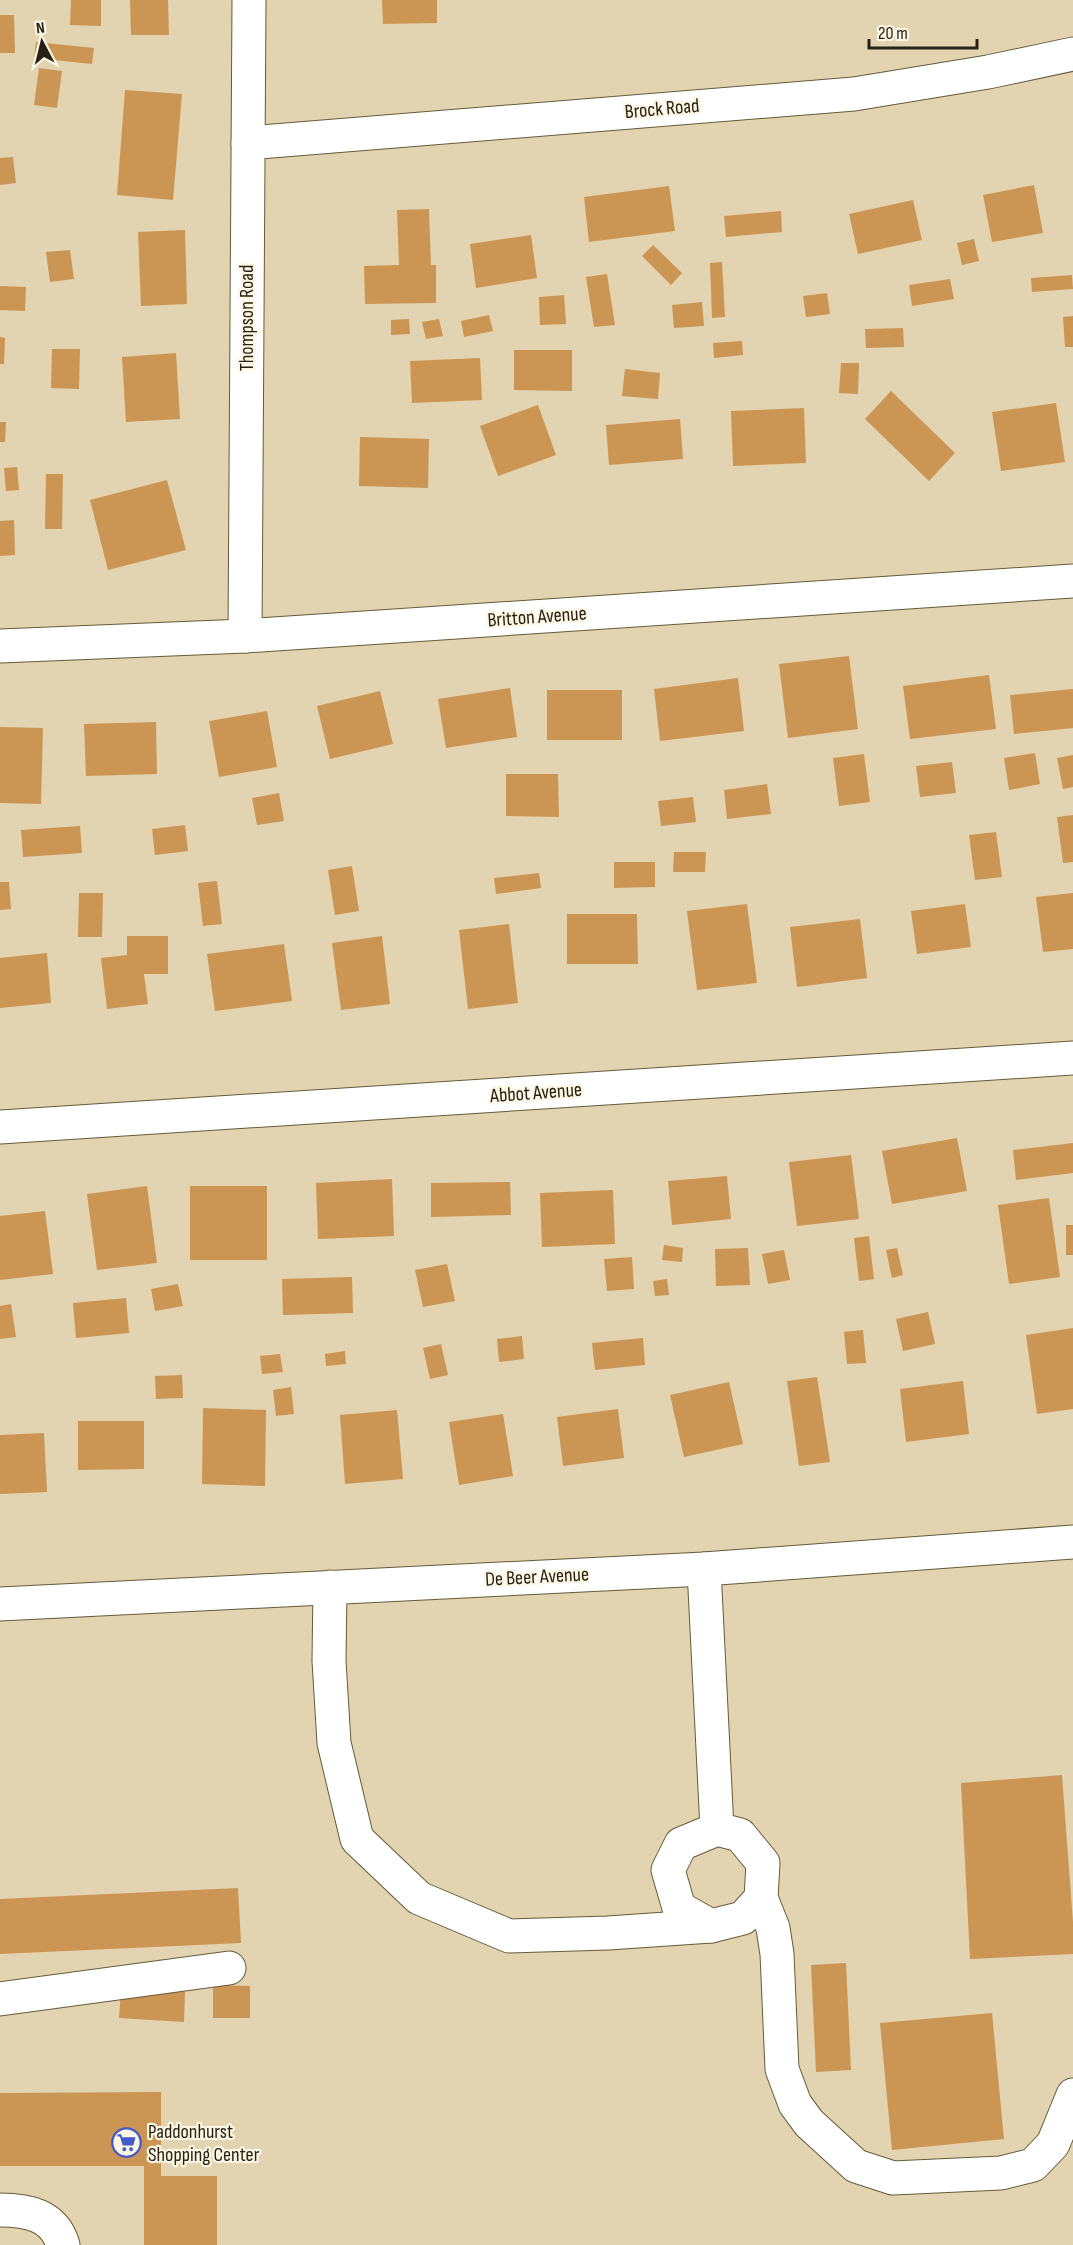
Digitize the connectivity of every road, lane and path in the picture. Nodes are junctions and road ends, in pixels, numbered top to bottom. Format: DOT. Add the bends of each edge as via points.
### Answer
graph roads {
  1 [pos="249,0"];
  2 [pos="1073,54"];
  3 [pos="248,143"];
  4 [pos="1073,581"];
  5 [pos="245,636"];
  6 [pos="0,646"];
  7 [pos="1073,1058"];
  8 [pos="0,1127"];
  9 [pos="1073,1542"];
  10 [pos="704,1569"];
  11 [pos="330,1587"];
  12 [pos="0,1604"];
  13 [pos="717,1829"];
  14 [pos="761,1898"];
  15 [pos="711,1926"];
  16 [pos="229,1968"];
  17 [pos="0,2000"];
  18 [pos="1073,2095"];
  19 [pos="0,2210"];
  20 [pos="63,2245"];
  1 -- 3 [label="street, Thompson Road"];
  2 -- 3 [label="street, Brock Road" via="854,94"];
  3 -- 5 [label="street, Thompson Road"];
  4 -- 5 [label="street, Britton Avenue"];
  5 -- 6 [label="street, Britton Avenue"];
  7 -- 8 [label="street, Abbot Avenue"];
  9 -- 10 [label="street, De Beer Avenue"];
  10 -- 11 [label="street, De Beer Avenue"];
  10 -- 13 [label="street"];
  11 -- 12 [label="street, De Beer Avenue"];
  11 -- 15 [label="street" via="334,1743 357,1839 419,1898 509,1936"];
  13 -- 14 [label="street" via="740,1835 763,1863"];
  13 -- 15 [label="street" via="681,1844 668,1870 679,1908"];
  14 -- 15 [label="street" via="743,1918"];
  14 -- 18 [label="street" via="773,1928 777,1954 782,2069 795,2104 809,2123 856,2166 892,2178 1001,2173 1033,2166 1053,2144"];
  16 -- 17 [label="street"];
  19 -- 20 [label="street" via="41,2217 53,2225"];
}
